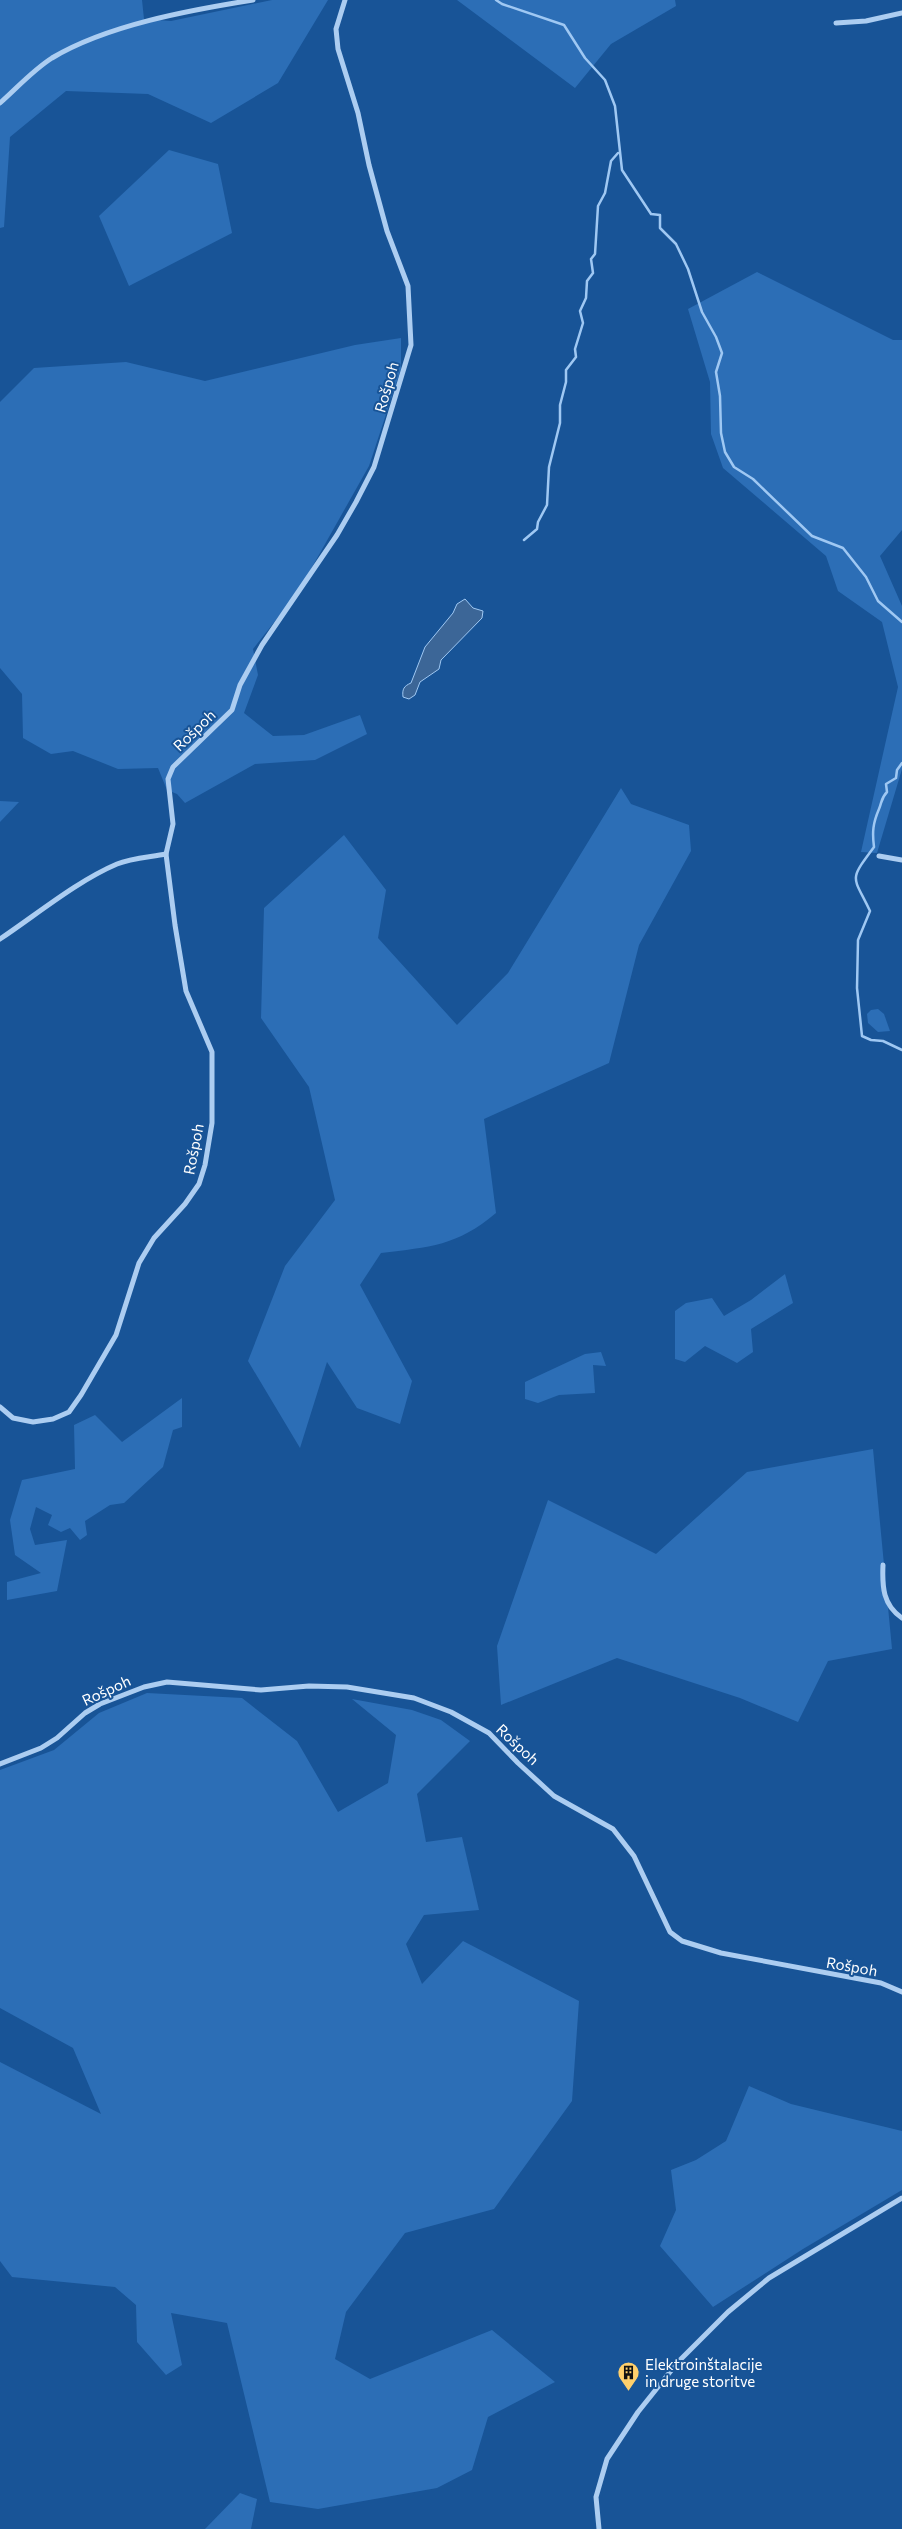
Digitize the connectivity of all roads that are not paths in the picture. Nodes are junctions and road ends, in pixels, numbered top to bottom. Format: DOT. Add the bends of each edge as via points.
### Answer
graph roads {
  1 [pos="253,0"];
  2 [pos="345,0"];
  3 [pos="902,13"];
  4 [pos="836,23"];
  5 [pos="0,103"];
  6 [pos="166,854"];
  7 [pos="879,856"];
  8 [pos="902,860"];
  9 [pos="0,939"];
  10 [pos="0,1407"];
  11 [pos="882,1566"];
  12 [pos="902,1618"];
  13 [pos="0,1764"];
  14 [pos="902,1992"];
  15 [pos="902,2198"];
  16 [pos="599,2529"];
  1 -- 5 [label="street" via="209,6 81,43 51,59"];
  2 -- 6 [label="street, Rošpoh" via="336,29 338,49 358,113 387,231 408,286 410,345 374,467 356,502 262,645 240,685 232,710 171,772 168,779 173,824"];
  3 -- 4 [label="street"];
  6 -- 9 [label="street" via="119,863 86,880"];
  6 -- 10 [label="street, Rošpoh" via="181,972 192,1008 212,1052 212,1123 199,1184 154,1238 139,1263 116,1335 69,1412 33,1422 13,1418"];
  7 -- 8 [label="street"];
  11 -- 12 [label="street" via="887,1604"];
  13 -- 14 [label="street, Rošpoh" via="41,1748 100,1704 136,1689 167,1682 261,1690 348,1687 414,1698 451,1712 489,1733 554,1796 613,1829 634,1856 670,1932 682,1941 721,1953 881,1983"];
  15 -- 16 [label="street" via="769,2278 728,2312 678,2362 638,2412 607,2459 596,2497"];
}
